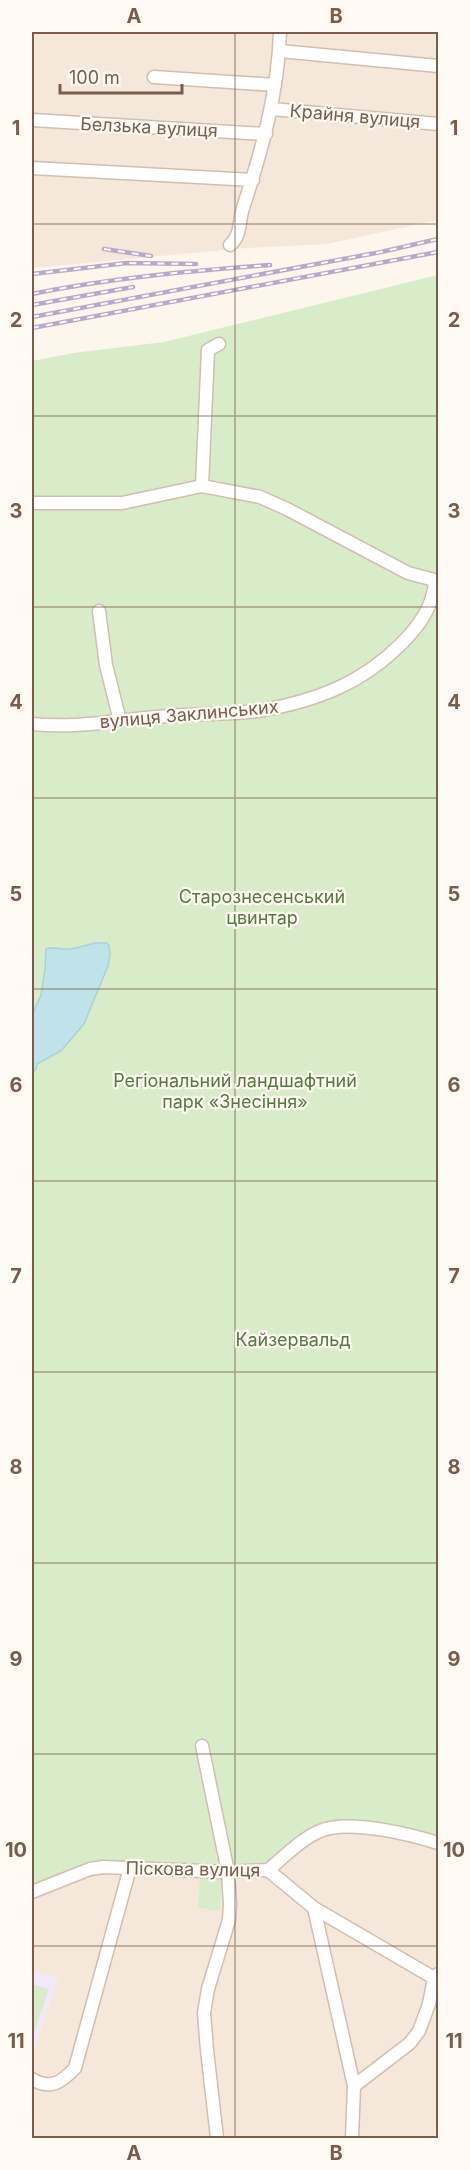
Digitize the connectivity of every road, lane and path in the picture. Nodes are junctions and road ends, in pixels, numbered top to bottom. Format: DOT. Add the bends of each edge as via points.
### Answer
graph roads {
  1 [pos="280,32"];
  2 [pos="280,51"];
  3 [pos="438,66"];
  4 [pos="154,77"];
  5 [pos="275,85"];
  6 [pos="272,109"];
  7 [pos="32,120"];
  8 [pos="438,124"];
  9 [pos="266,134"];
  10 [pos="32,168"];
  11 [pos="253,180"];
  12 [pos="230,246"];
  13 [pos="219,344"];
  14 [pos="202,486"];
  15 [pos="32,503"];
  16 [pos="437,581"];
  17 [pos="99,611"];
  18 [pos="120,721"];
  19 [pos="32,724"];
  20 [pos="202,1746"];
  21 [pos="438,1843"];
  22 [pos="130,1868"];
  23 [pos="268,1870"];
  24 [pos="228,1872"];
  25 [pos="32,1892"];
  26 [pos="314,1908"];
  27 [pos="436,1976"];
  28 [pos="32,2079"];
  29 [pos="354,2086"];
  30 [pos="217,2139"];
  31 [pos="352,2139"];
  1 -- 2 [label="street"];
  2 -- 3 [label="street"];
  2 -- 5 [label="street"];
  4 -- 5 [label="street"];
  5 -- 6 [label="street"];
  6 -- 8 [label="street, Крайня вулиця"];
  6 -- 9 [label="street"];
  7 -- 9 [label="street, Белзька вулиця"];
  9 -- 11 [label="street"];
  10 -- 11 [label="street"];
  11 -- 12 [label="street" via="242,210 238,238"];
  13 -- 14 [label="street" via="208,350"];
  14 -- 15 [label="street" via="122,503"];
  14 -- 16 [label="street" via="261,497 387,563"];
  16 -- 18 [label="street, вулиця Заклинських" via="430,606 408,637 385,661 359,679 305,700 262,710"];
  17 -- 18 [label="street" via="106,665"];
  18 -- 19 [label="street, вулиця Заклинських"];
  20 -- 24 [label="street"];
  21 -- 23 [label="street" via="410,1834 341,1826 318,1832"];
  22 -- 24 [label="street, Піскова вулиця"];
  22 -- 25 [label="street, Піскова вулиця" via="90,1869"];
  22 -- 28 [label="street" via="75,2068 48,2085"];
  23 -- 24 [label="street, Піскова вулиця"];
  23 -- 26 [label="street, Піскова вулиця"];
  24 -- 30 [label="street" via="229,1920 204,2013"];
  26 -- 27 [label="street, Піскова вулиця"];
  26 -- 29 [label="street"];
  27 -- 29 [label="street" via="429,2004 410,2043"];
  29 -- 31 [label="street"];
}
